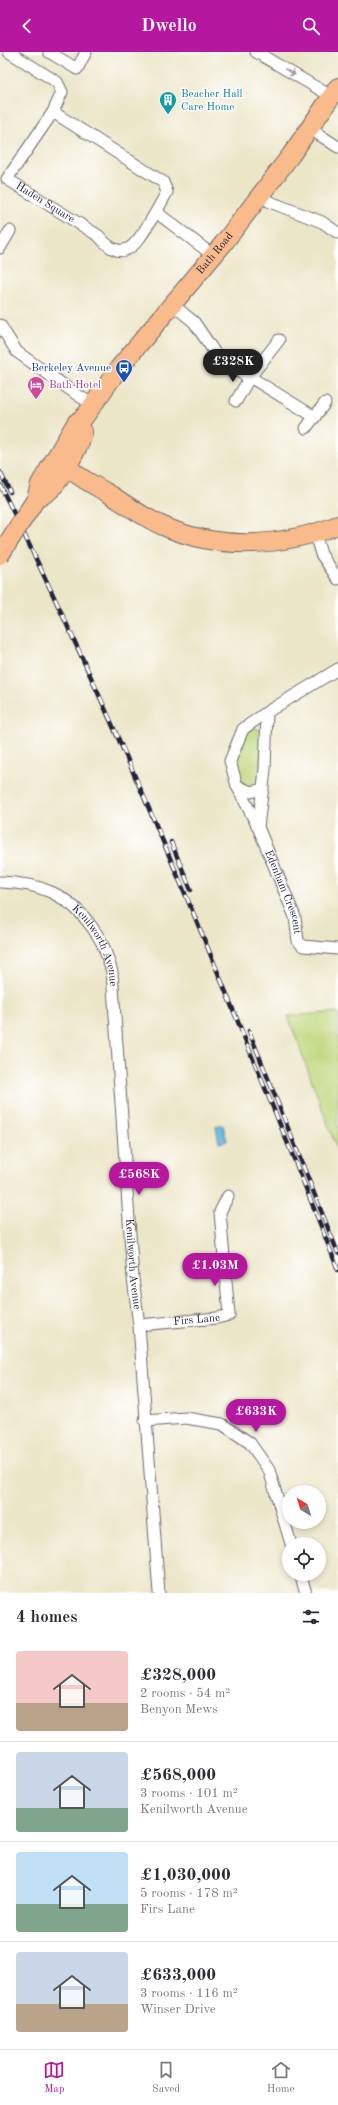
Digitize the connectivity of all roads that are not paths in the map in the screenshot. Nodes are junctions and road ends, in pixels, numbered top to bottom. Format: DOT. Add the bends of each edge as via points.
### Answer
graph roads {
  1 [pos="9,52"];
  2 [pos="49,52"];
  3 [pos="86,52"];
  4 [pos="256,52"];
  5 [pos="335,92"];
  6 [pos="53,112"];
  7 [pos="309,128"];
  8 [pos="338,147"];
  9 [pos="4,176"];
  10 [pos="261,195"];
  11 [pos="156,212"];
  12 [pos="10,232"];
  13 [pos="338,233"];
  14 [pos="0,248"];
  15 [pos="214,256"];
  16 [pos="173,305"];
  17 [pos="0,325"];
  18 [pos="280,340"];
  19 [pos="250,377"];
  20 [pos="236,403"];
  21 [pos="325,403"];
  22 [pos="89,410"];
  23 [pos="315,417"];
  24 [pos="306,428"];
  25 [pos="65,460"];
  26 [pos="100,488"];
  27 [pos="42,491"];
  28 [pos="338,525"];
  29 [pos="315,533"];
  30 [pos="0,554"];
  31 [pos="338,579"];
  32 [pos="338,669"];
  33 [pos="266,712"];
  34 [pos="237,786"];
  35 [pos="263,789"];
  36 [pos="258,827"];
  37 [pos="0,882"];
  38 [pos="338,949"];
  39 [pos="228,1196"];
  40 [pos="139,1326"];
  41 [pos="145,1421"];
  42 [pos="289,1537"];
  43 [pos="302,1581"];
  44 [pos="159,1593"];
  45 [pos="306,1593"];
  1 -- 6 [label="street" via="57,82 62,92"];
  2 -- 3 [label="street" via="77,69"];
  4 -- 5 [label="street, one-way"];
  5 -- 7 [label="main road, Bath Road"];
  6 -- 9 [label="street, Haden Square"];
  6 -- 11 [label="street, Haden Square" via="163,182 167,192"];
  7 -- 8 [label="street"];
  7 -- 10 [label="main road, Bath Road"];
  9 -- 11 [label="street, Haden Square" via="99,236 106,245 116,250 127,250 134,246"];
  10 -- 13 [label="street" via="270,202 322,222"];
  10 -- 15 [label="main road, Bath Road"];
  11 -- 15 [label="street"];
  12 -- 14 [label="street"];
  15 -- 16 [label="main road, Bath Road"];
  16 -- 19 [label="street" via="194,322 215,353 239,372"];
  16 -- 22 [label="main road, Bath Road" via="119,368"];
  17 -- 22 [label="street" via="17,352 79,396"];
  18 -- 19 [label="street"];
  19 -- 20 [label="street"];
  19 -- 23 [label="street"];
  21 -- 23 [label="street"];
  22 -- 25 [label="main road, Bath Road" via="76,423"];
  23 -- 24 [label="street"];
  25 -- 26 [label="main road"];
  25 -- 27 [label="main road, Bath Road"];
  26 -- 27 [label="main road" via="68,486"];
  26 -- 29 [label="main road" via="162,526 211,541 257,544"];
  27 -- 30 [label="main road, Bath Road, bridge"];
  28 -- 29 [label="main road"];
  29 -- 31 [label="street" via="321,554"];
  32 -- 33 [label="street, Edenham Crescent"];
  33 -- 34 [label="street, Edenham Crescent" via="243,729 237,741 230,761"];
  33 -- 35 [label="street, Edenham Crescent"];
  34 -- 35 [label="street" via="251,792"];
  34 -- 36 [label="street, Edenham Crescent"];
  35 -- 36 [label="street, Edenham Crescent"];
  36 -- 38 [label="street, Edenham Crescent" via="295,917 298,941 303,946"];
  37 -- 40 [label="street, Kenilworth Avenue" via="35,885 65,898 85,918 101,941 112,972 133,1278"];
  39 -- 40 [label="street, Firs Lane" via="220,1212 229,1315"];
  40 -- 41 [label="street, Kenilworth Avenue"];
  41 -- 42 [label="street" via="186,1418 222,1424 250,1443 269,1470"];
  41 -- 44 [label="street, Kenilworth Avenue"];
  43 -- 45 [label="street"];
}
